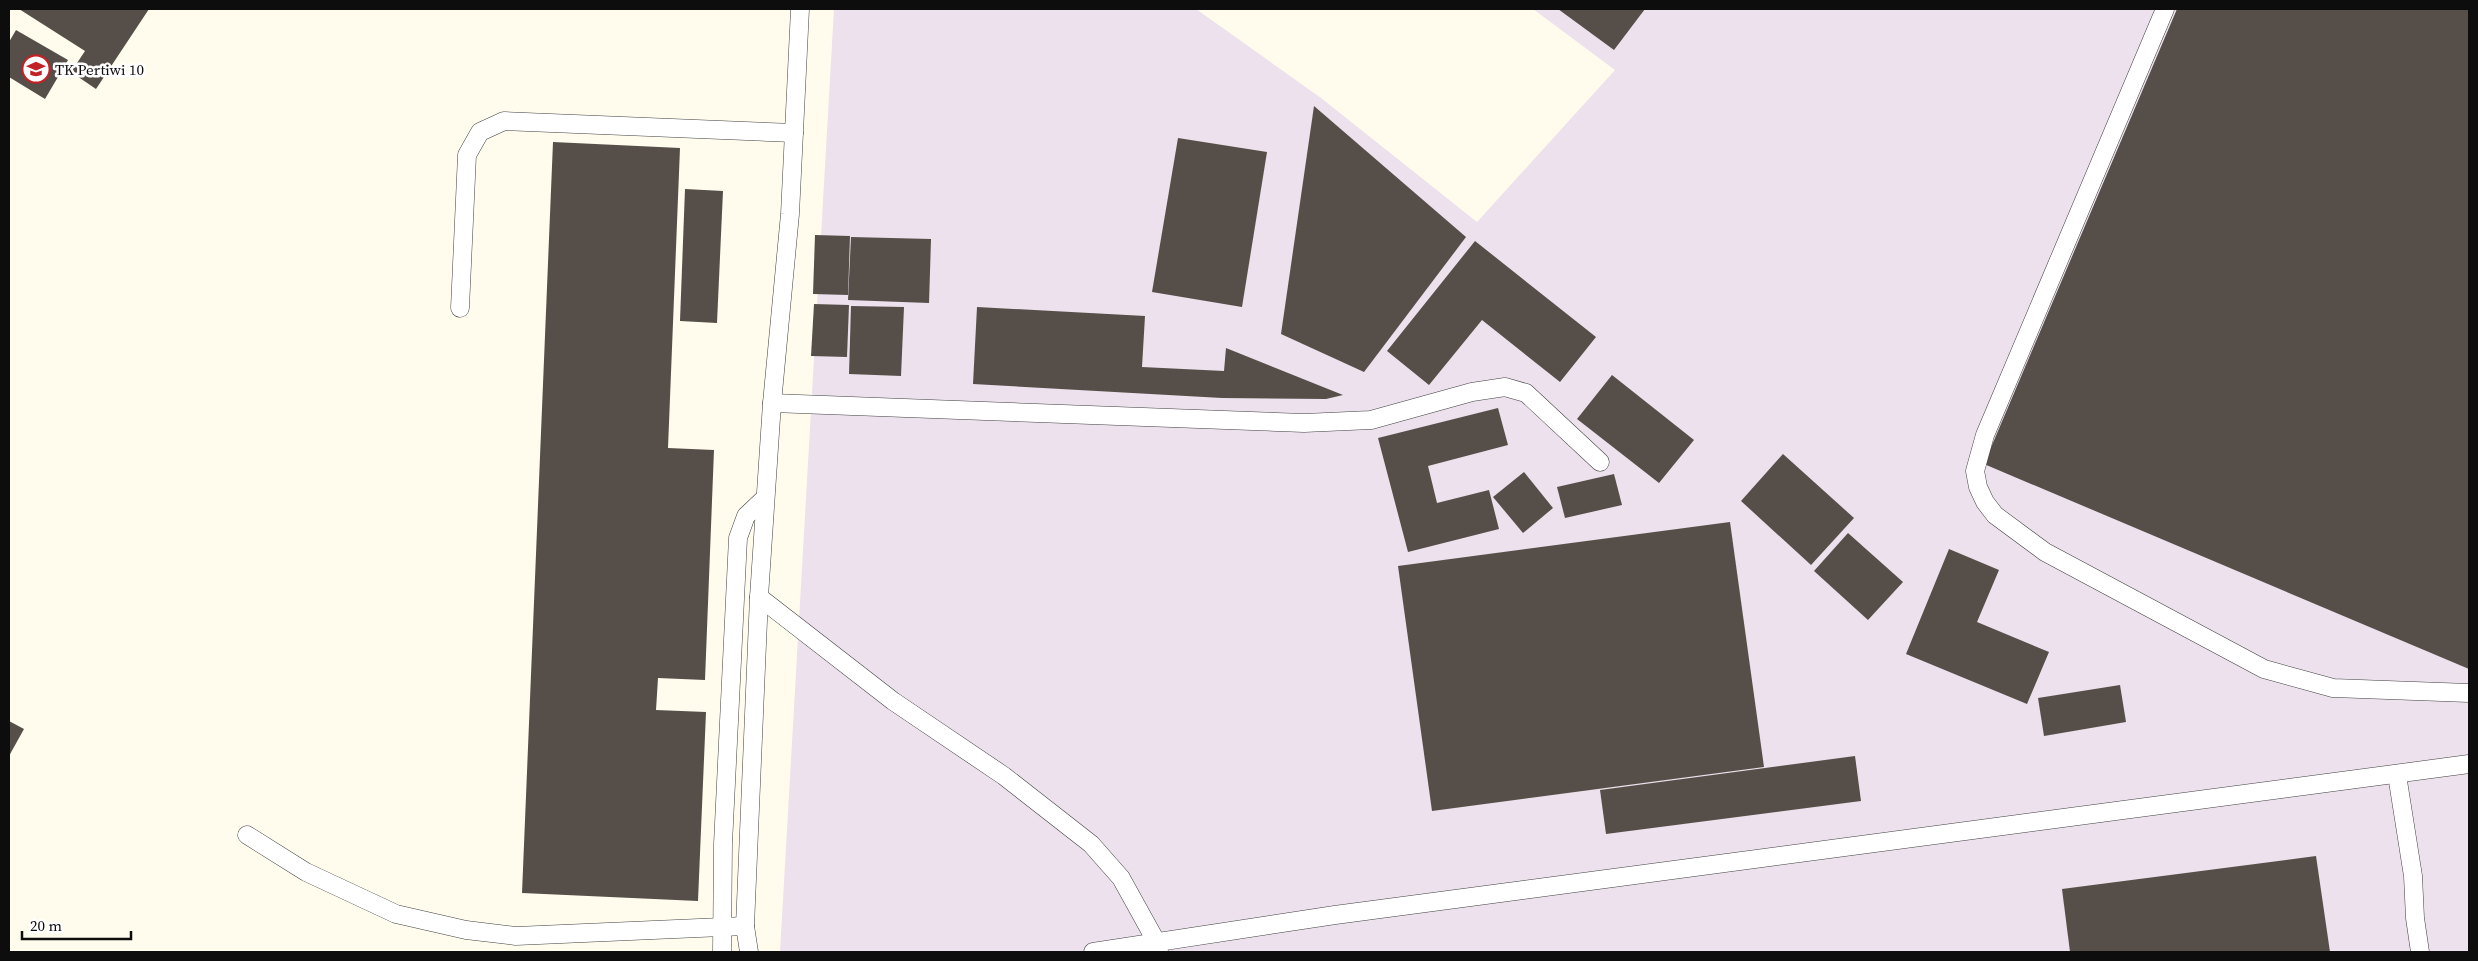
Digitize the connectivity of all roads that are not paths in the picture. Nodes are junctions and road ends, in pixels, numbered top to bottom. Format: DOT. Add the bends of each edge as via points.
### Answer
graph roads {
  1 [pos="800,9"];
  2 [pos="2165,9"];
  3 [pos="794,134"];
  4 [pos="460,308"];
  5 [pos="772,403"];
  6 [pos="1600,462"];
  7 [pos="765,498"];
  8 [pos="759,597"];
  9 [pos="2469,693"];
  10 [pos="2469,764"];
  11 [pos="2397,775"];
  12 [pos="247,835"];
  13 [pos="745,926"];
  14 [pos="720,928"];
  15 [pos="1158,948"];
  16 [pos="722,952"];
  17 [pos="750,952"];
  18 [pos="1093,952"];
  19 [pos="2420,952"];
  1 -- 3 [label="lane"];
  2 -- 9 [label="lane" via="1985,434 1975,470 1978,487 1995,515 2044,552 2264,670 2333,688"];
  3 -- 4 [label="lane" via="504,121 480,132 467,155"];
  3 -- 5 [label="lane" via="790,214"];
  5 -- 6 [label="lane" via="1304,423 1371,420 1472,392 1505,387 1526,393"];
  5 -- 7 [label="lane"];
  7 -- 8 [label="lane"];
  7 -- 14 [label="lane" via="746,516 738,538"];
  8 -- 13 [label="lane"];
  8 -- 15 [label="lane" via="893,701 1004,776 1091,844 1121,878"];
  10 -- 11 [label="lane"];
  11 -- 15 [label="lane" via="1345,914"];
  11 -- 19 [label="lane" via="2413,876"];
  12 -- 14 [label="lane" via="306,872 396,914 466,930 516,936"];
  13 -- 14 [label="lane"];
  13 -- 17 [label="lane"];
  14 -- 16 [label="lane"];
  15 -- 18 [label="lane"];
}
